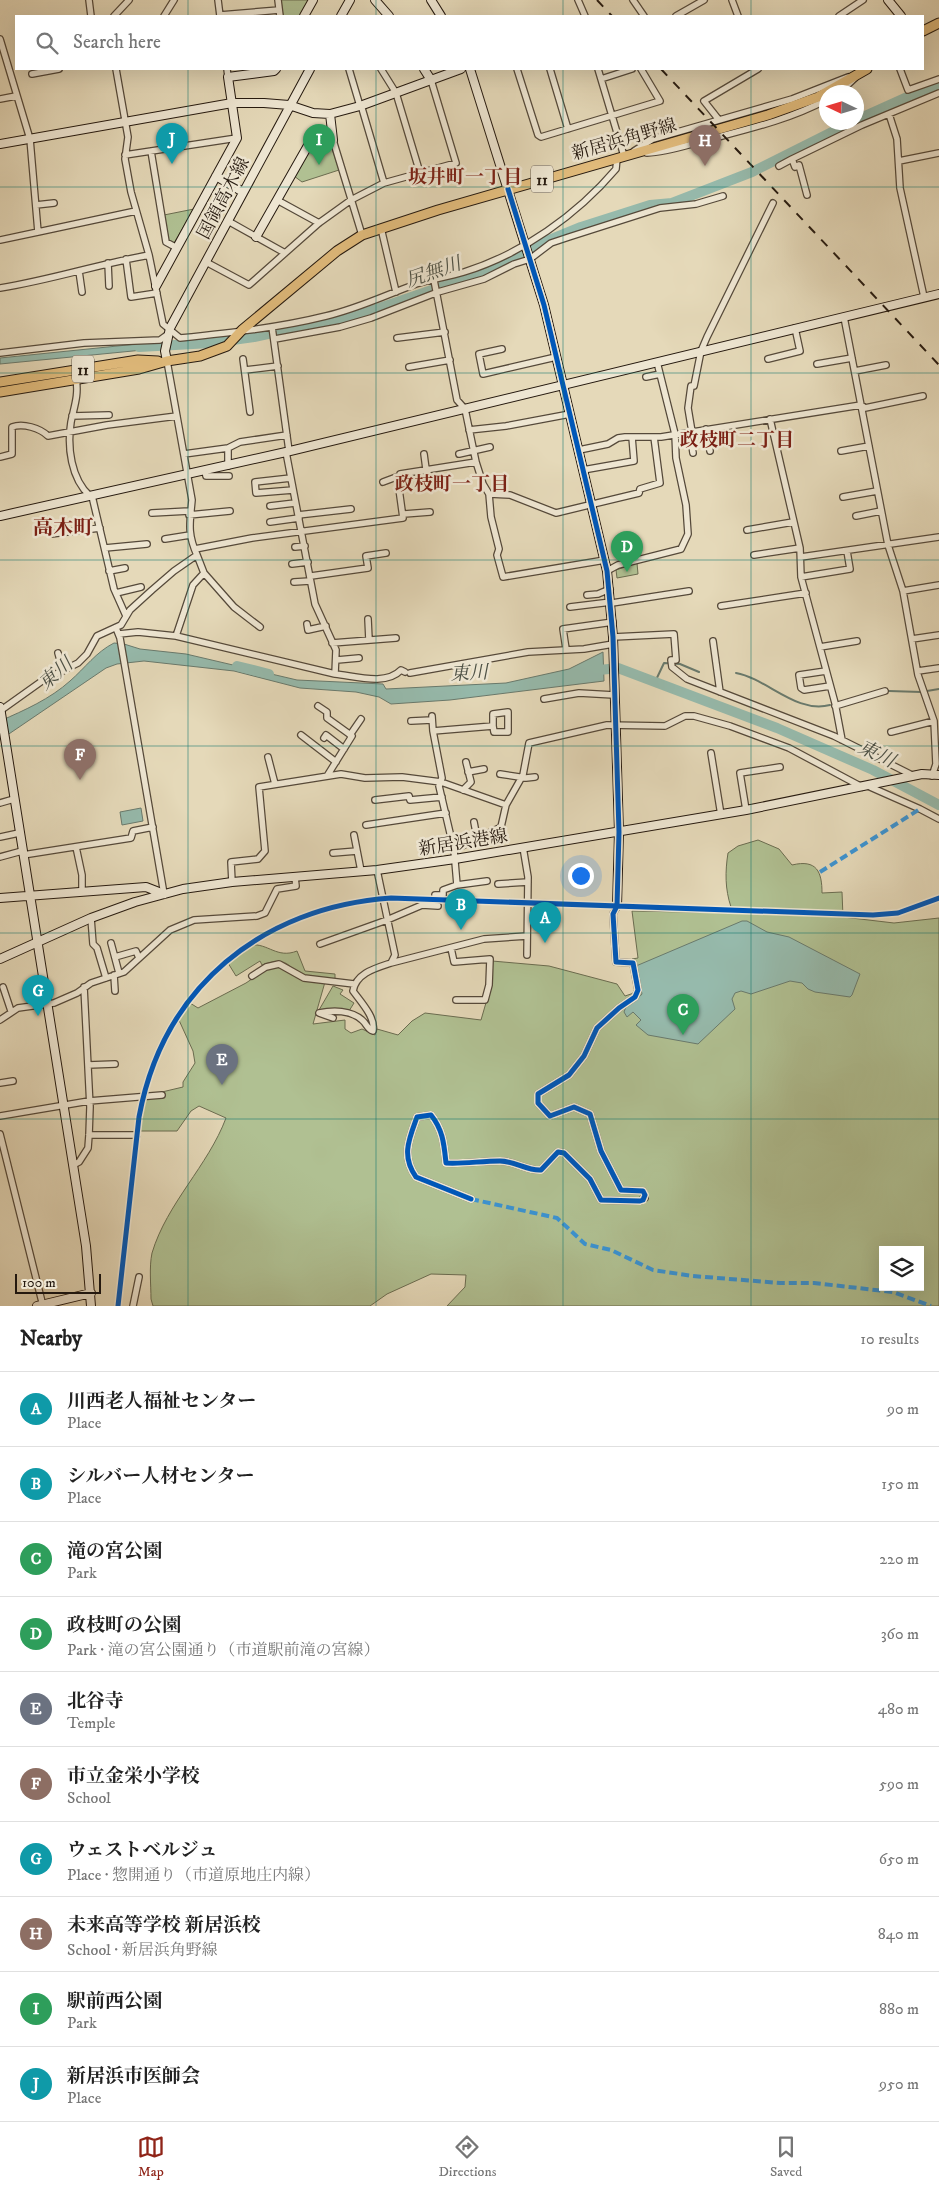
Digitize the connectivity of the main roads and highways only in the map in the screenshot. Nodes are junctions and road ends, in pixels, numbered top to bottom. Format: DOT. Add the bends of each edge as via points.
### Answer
graph roads {
  1 [pos="939,23"];
  2 [pos="924,30"];
  3 [pos="863,71"];
  4 [pos="167,361"];
  5 [pos="0,382"];
  6 [pos="0,392"];
  1 -- 2 [label="main road"];
  3 -- 4 [label="main road, 新居浜角野線 / 11" via="818,96 768,115 508,189 362,235 337,251 228,346 200,356"];
  4 -- 5 [label="main road, 11" via="138,360"];
  4 -- 6 [label="main road, 11" via="139,369"];
}
